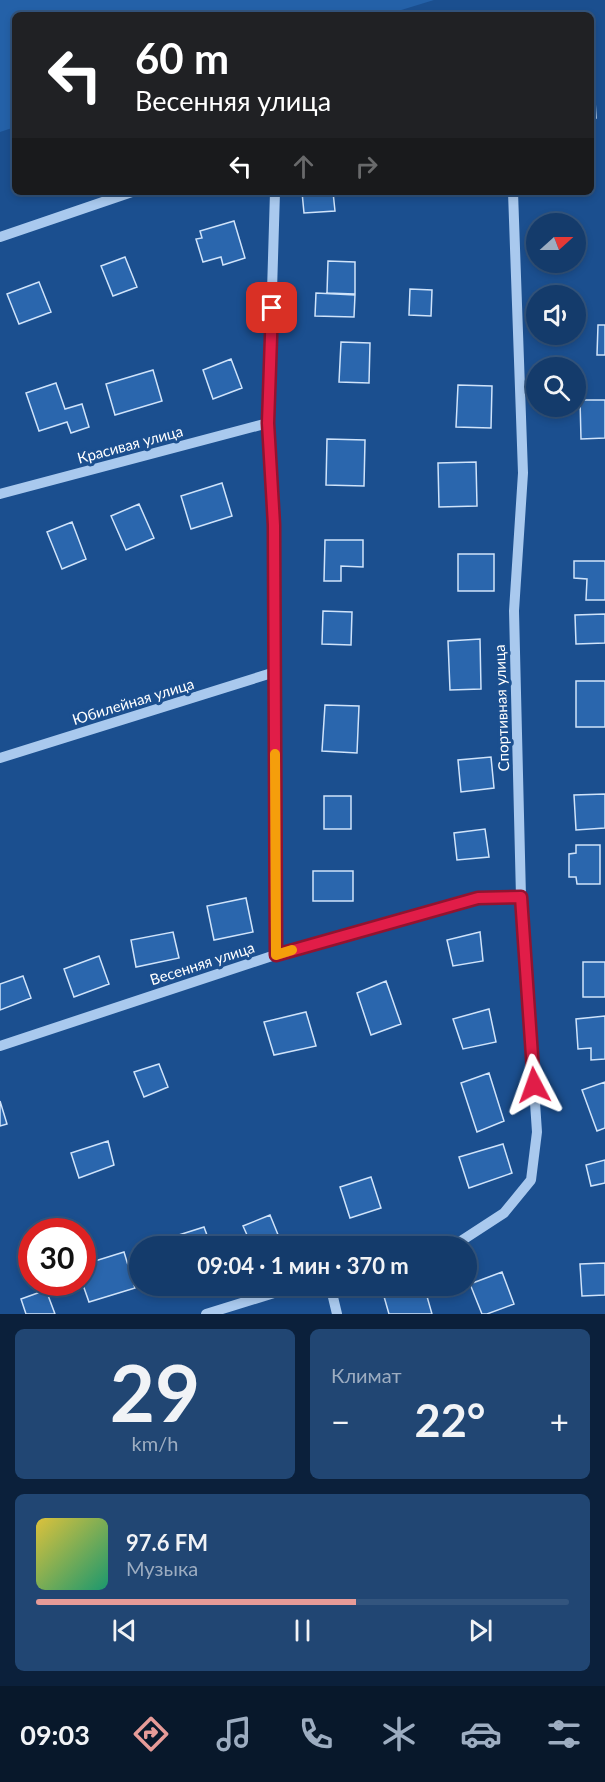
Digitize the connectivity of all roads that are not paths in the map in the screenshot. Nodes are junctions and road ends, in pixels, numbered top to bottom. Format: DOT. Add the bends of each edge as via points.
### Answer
graph roads {
  1 [pos="123,195"];
  2 [pos="275,195"];
  3 [pos="513,195"];
  4 [pos="0,237"];
  5 [pos="268,423"];
  6 [pos="0,494"];
  7 [pos="275,672"];
  8 [pos="0,758"];
  9 [pos="521,897"];
  10 [pos="276,955"];
  11 [pos="0,1046"];
  12 [pos="469,1236"];
  13 [pos="264,1296"];
  14 [pos="333,1296"];
  15 [pos="206,1314"];
  16 [pos="337,1314"];
  1 -- 4 [label="street"];
  2 -- 5 [label="street"];
  3 -- 9 [label="street, Спортивная улица" via="523,473 514,612"];
  5 -- 6 [label="street, Красивая улица"];
  5 -- 7 [label="street" via="274,525"];
  7 -- 8 [label="street, Юбилейная улица"];
  7 -- 10 [label="street"];
  9 -- 10 [label="street, Весенняя улица" via="478,898"];
  9 -- 12 [label="street, Спортивная улица" via="537,1132 531,1180 504,1213"];
  10 -- 11 [label="street, Весенняя улица"];
  13 -- 15 [label="street"];
  14 -- 16 [label="street"];
}
